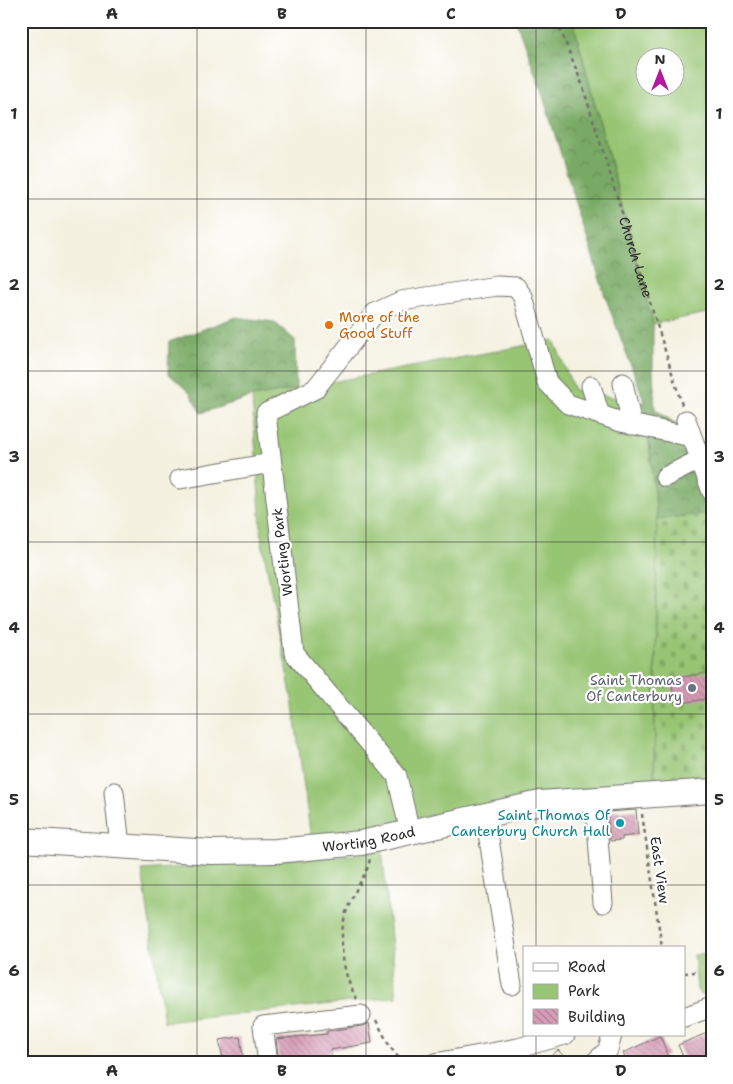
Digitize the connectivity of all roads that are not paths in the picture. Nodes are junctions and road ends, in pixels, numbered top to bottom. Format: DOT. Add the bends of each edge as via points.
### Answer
graph roads {
  1 [pos="623,383"];
  2 [pos="591,386"];
  3 [pos="600,415"];
  4 [pos="632,424"];
  5 [pos="699,460"];
  6 [pos="271,464"];
  7 [pos="665,478"];
  8 [pos="180,479"];
  9 [pos="712,492"];
  10 [pos="712,791"];
  11 [pos="114,792"];
  12 [pos="595,799"];
  13 [pos="485,814"];
  14 [pos="410,832"];
  15 [pos="21,840"];
  16 [pos="120,846"];
  17 [pos="602,903"];
  18 [pos="512,985"];
  19 [pos="712,1007"];
  20 [pos="364,1010"];
  21 [pos="686,1016"];
  22 [pos="561,1036"];
  23 [pos="613,1049"];
  24 [pos="267,1055"];
  25 [pos="435,1063"];
  26 [pos="594,1063"];
  1 -- 4 [label="street"];
  2 -- 3 [label="street"];
  3 -- 4 [label="street"];
  3 -- 6 [label="street, Worting Park" via="568,404 547,382 523,297 516,287 497,286 402,301 375,313 315,388 266,413"];
  4 -- 5 [label="street" via="689,429"];
  5 -- 7 [label="street"];
  5 -- 9 [label="street"];
  6 -- 8 [label="street"];
  6 -- 14 [label="street, Worting Park" via="294,653 397,776"];
  10 -- 12 [label="main road, Worting Road"];
  11 -- 16 [label="street"];
  12 -- 13 [label="main road, Worting Road" via="540,803"];
  12 -- 17 [label="street"];
  13 -- 14 [label="main road, Worting Road"];
  13 -- 18 [label="street"];
  14 -- 16 [label="main road, Worting Road" via="361,842 276,851 212,852"];
  15 -- 16 [label="main road, Worting Road"];
  19 -- 21 [label="street"];
  20 -- 24 [label="street" via="263,1026"];
  22 -- 25 [label="street" via="518,1048"];
  23 -- 26 [label="street"];
}
